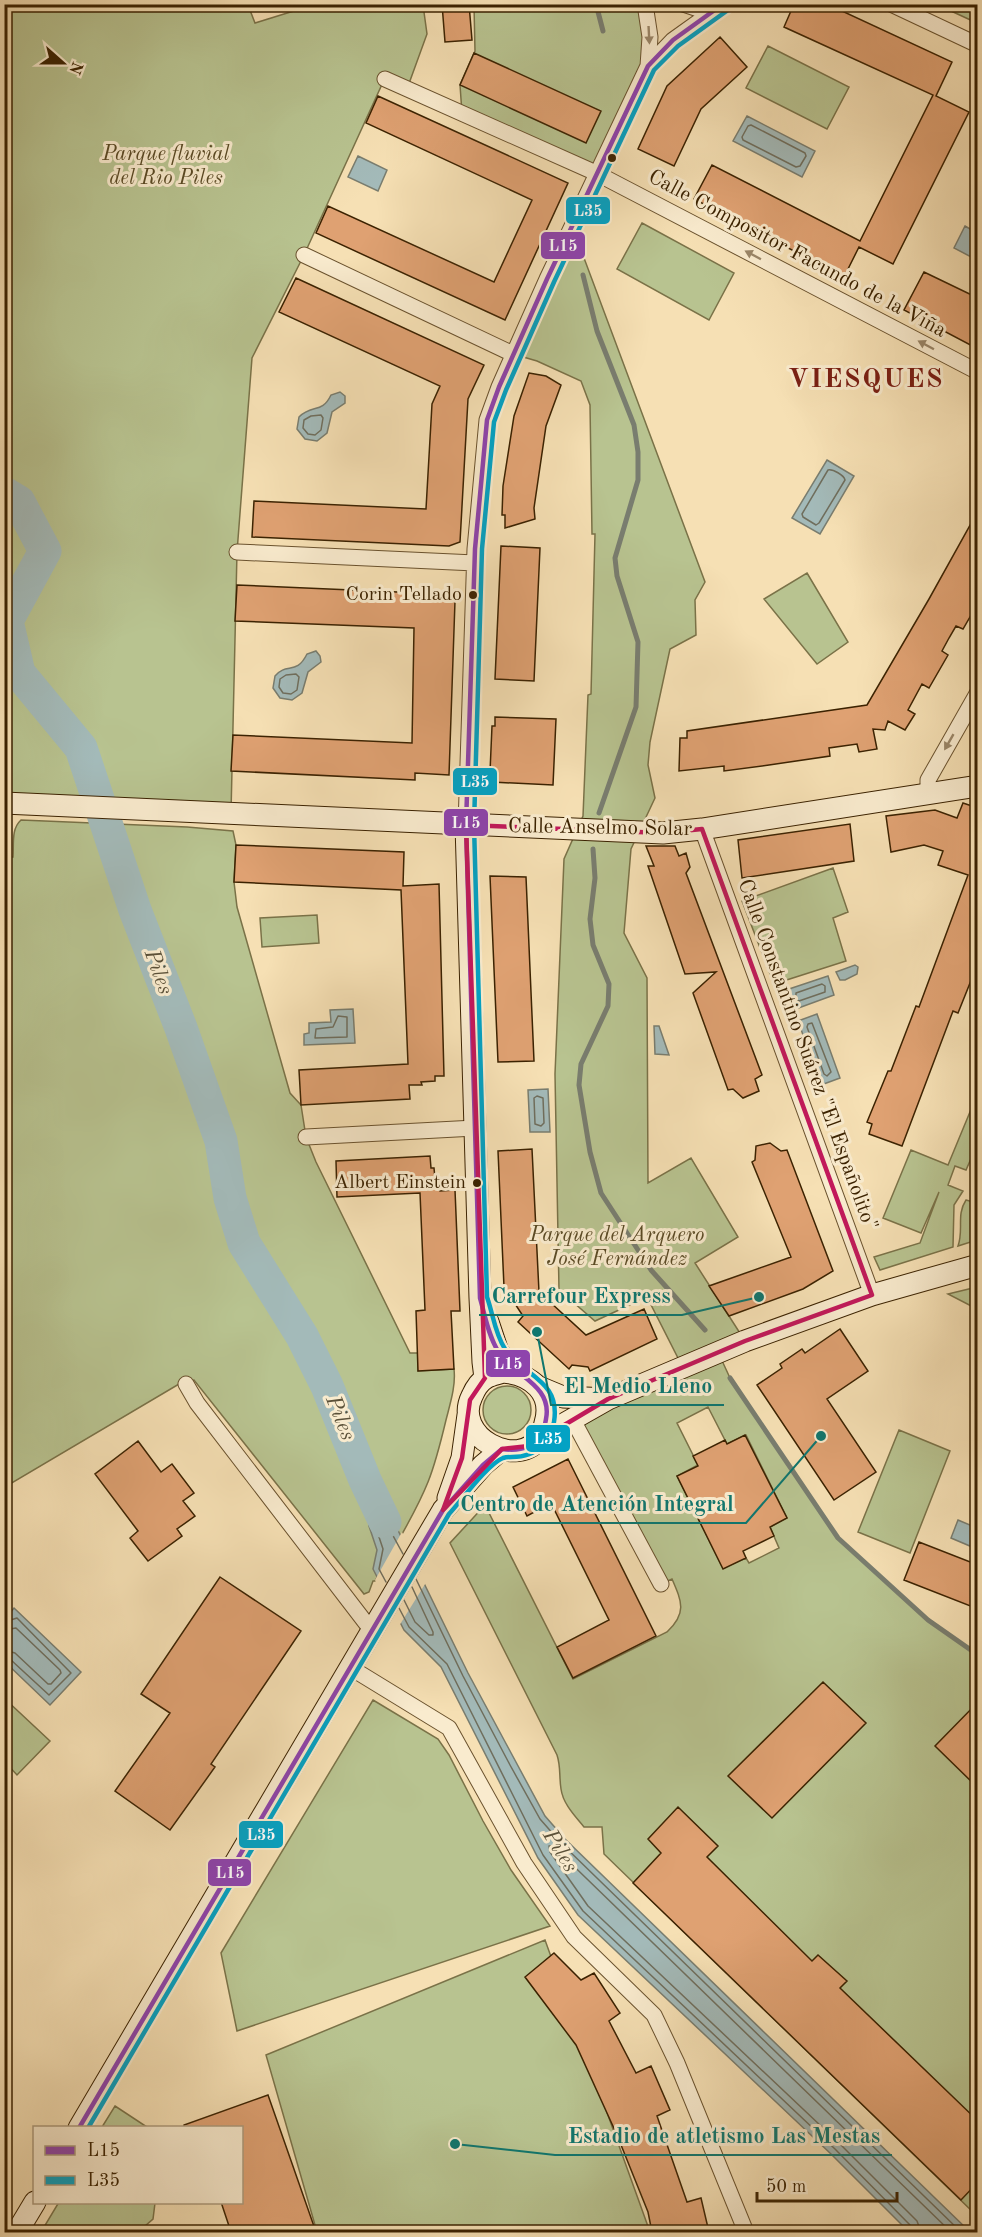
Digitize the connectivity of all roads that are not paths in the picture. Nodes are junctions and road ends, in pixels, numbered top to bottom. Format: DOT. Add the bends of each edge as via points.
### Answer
graph roads {
  1 [pos="645,4"];
  2 [pos="683,4"];
  3 [pos="891,4"];
  4 [pos="723,5"];
  5 [pos="978,45"];
  6 [pos="648,66"];
  7 [pos="385,79"];
  8 [pos="596,173"];
  9 [pos="304,255"];
  10 [pos="513,354"];
  11 [pos="978,372"];
  12 [pos="237,552"];
  13 [pos="475,563"];
  14 [pos="978,692"];
  15 [pos="978,786"];
  16 [pos="928,794"];
  17 [pos="4,802"];
  18 [pos="466,825"];
  19 [pos="702,829"];
  20 [pos="475,1128"];
  21 [pos="306,1137"];
  22 [pos="978,1264"];
  23 [pos="872,1295"];
  24 [pos="480,1299"];
  25 [pos="517,1373"];
  26 [pos="485,1378"];
  27 [pos="186,1384"];
  28 [pos="539,1387"];
  29 [pos="608,1399"];
  30 [pos="469,1414"];
  31 [pos="573,1420"];
  32 [pos="541,1437"];
  33 [pos="502,1449"];
  34 [pos="443,1510"];
  35 [pos="661,1584"];
  36 [pos="372,1631"];
  37 [pos="351,1668"];
  38 [pos="80,2126"];
  39 [pos="34,2204"];
  40 [pos="18,2232"];
  41 [pos="747,2232"];
  1 -- 6 [label="street, one-way" via="650,38"];
  2 -- 4 [label="street" via="698,9"];
  3 -- 5 [label="street"];
  4 -- 6 [label="street" via="673,40"];
  6 -- 8 [label="street"];
  7 -- 8 [label="street, Calle Compositor Facundo de la Viña"];
  8 -- 10 [label="street"];
  11 -- 8 [label="street, Calle Compositor Facundo de la Viña, one-way"];
  9 -- 10 [label="street"];
  10 -- 13 [label="street" via="487,420"];
  12 -- 13 [label="street"];
  13 -- 18 [label="street"];
  14 -- 16 [label="street, one-way" via="928,780"];
  15 -- 16 [label="street, Calle Anselmo Solar"];
  16 -- 19 [label="street, Calle Anselmo Solar"];
  17 -- 18 [label="street, Calle Anselmo Solar"];
  18 -- 19 [label="street, Calle Anselmo Solar" via="663,833"];
  18 -- 20 [label="street"];
  19 -- 23 [label="street, Calle Constantino Suárez \"El Españolito\""];
  20 -- 21 [label="street"];
  20 -- 24 [label="street"];
  22 -- 23 [label="street"];
  23 -- 29 [label="street" via="745,1341"];
  24 -- 25 [label="street" via="498,1352"];
  24 -- 26 [label="street"];
  25 -- 26 [label="street" via="503,1372"];
  25 -- 28 [label="street"];
  26 -- 30 [label="street" via="470,1400"];
  27 -- 36 [label="street"];
  28 -- 29 [label="street" via="563,1397"];
  28 -- 32 [label="street" via="547,1407"];
  29 -- 31 [label="street"];
  30 -- 33 [label="street" via="474,1432 483,1442"];
  30 -- 34 [label="street" via="462,1458"];
  31 -- 32 [label="street"];
  31 -- 35 [label="street"];
  32 -- 33 [label="street" via="516,1451"];
  33 -- 34 [label="street"];
  34 -- 36 [label="street"];
  36 -- 37 [label="street"];
  37 -- 38 [label="street"];
  37 -- 41 [label="street" via="449,1728 524,1863 574,1937 654,2015"];
  39 -- 40 [label="street"];
}
